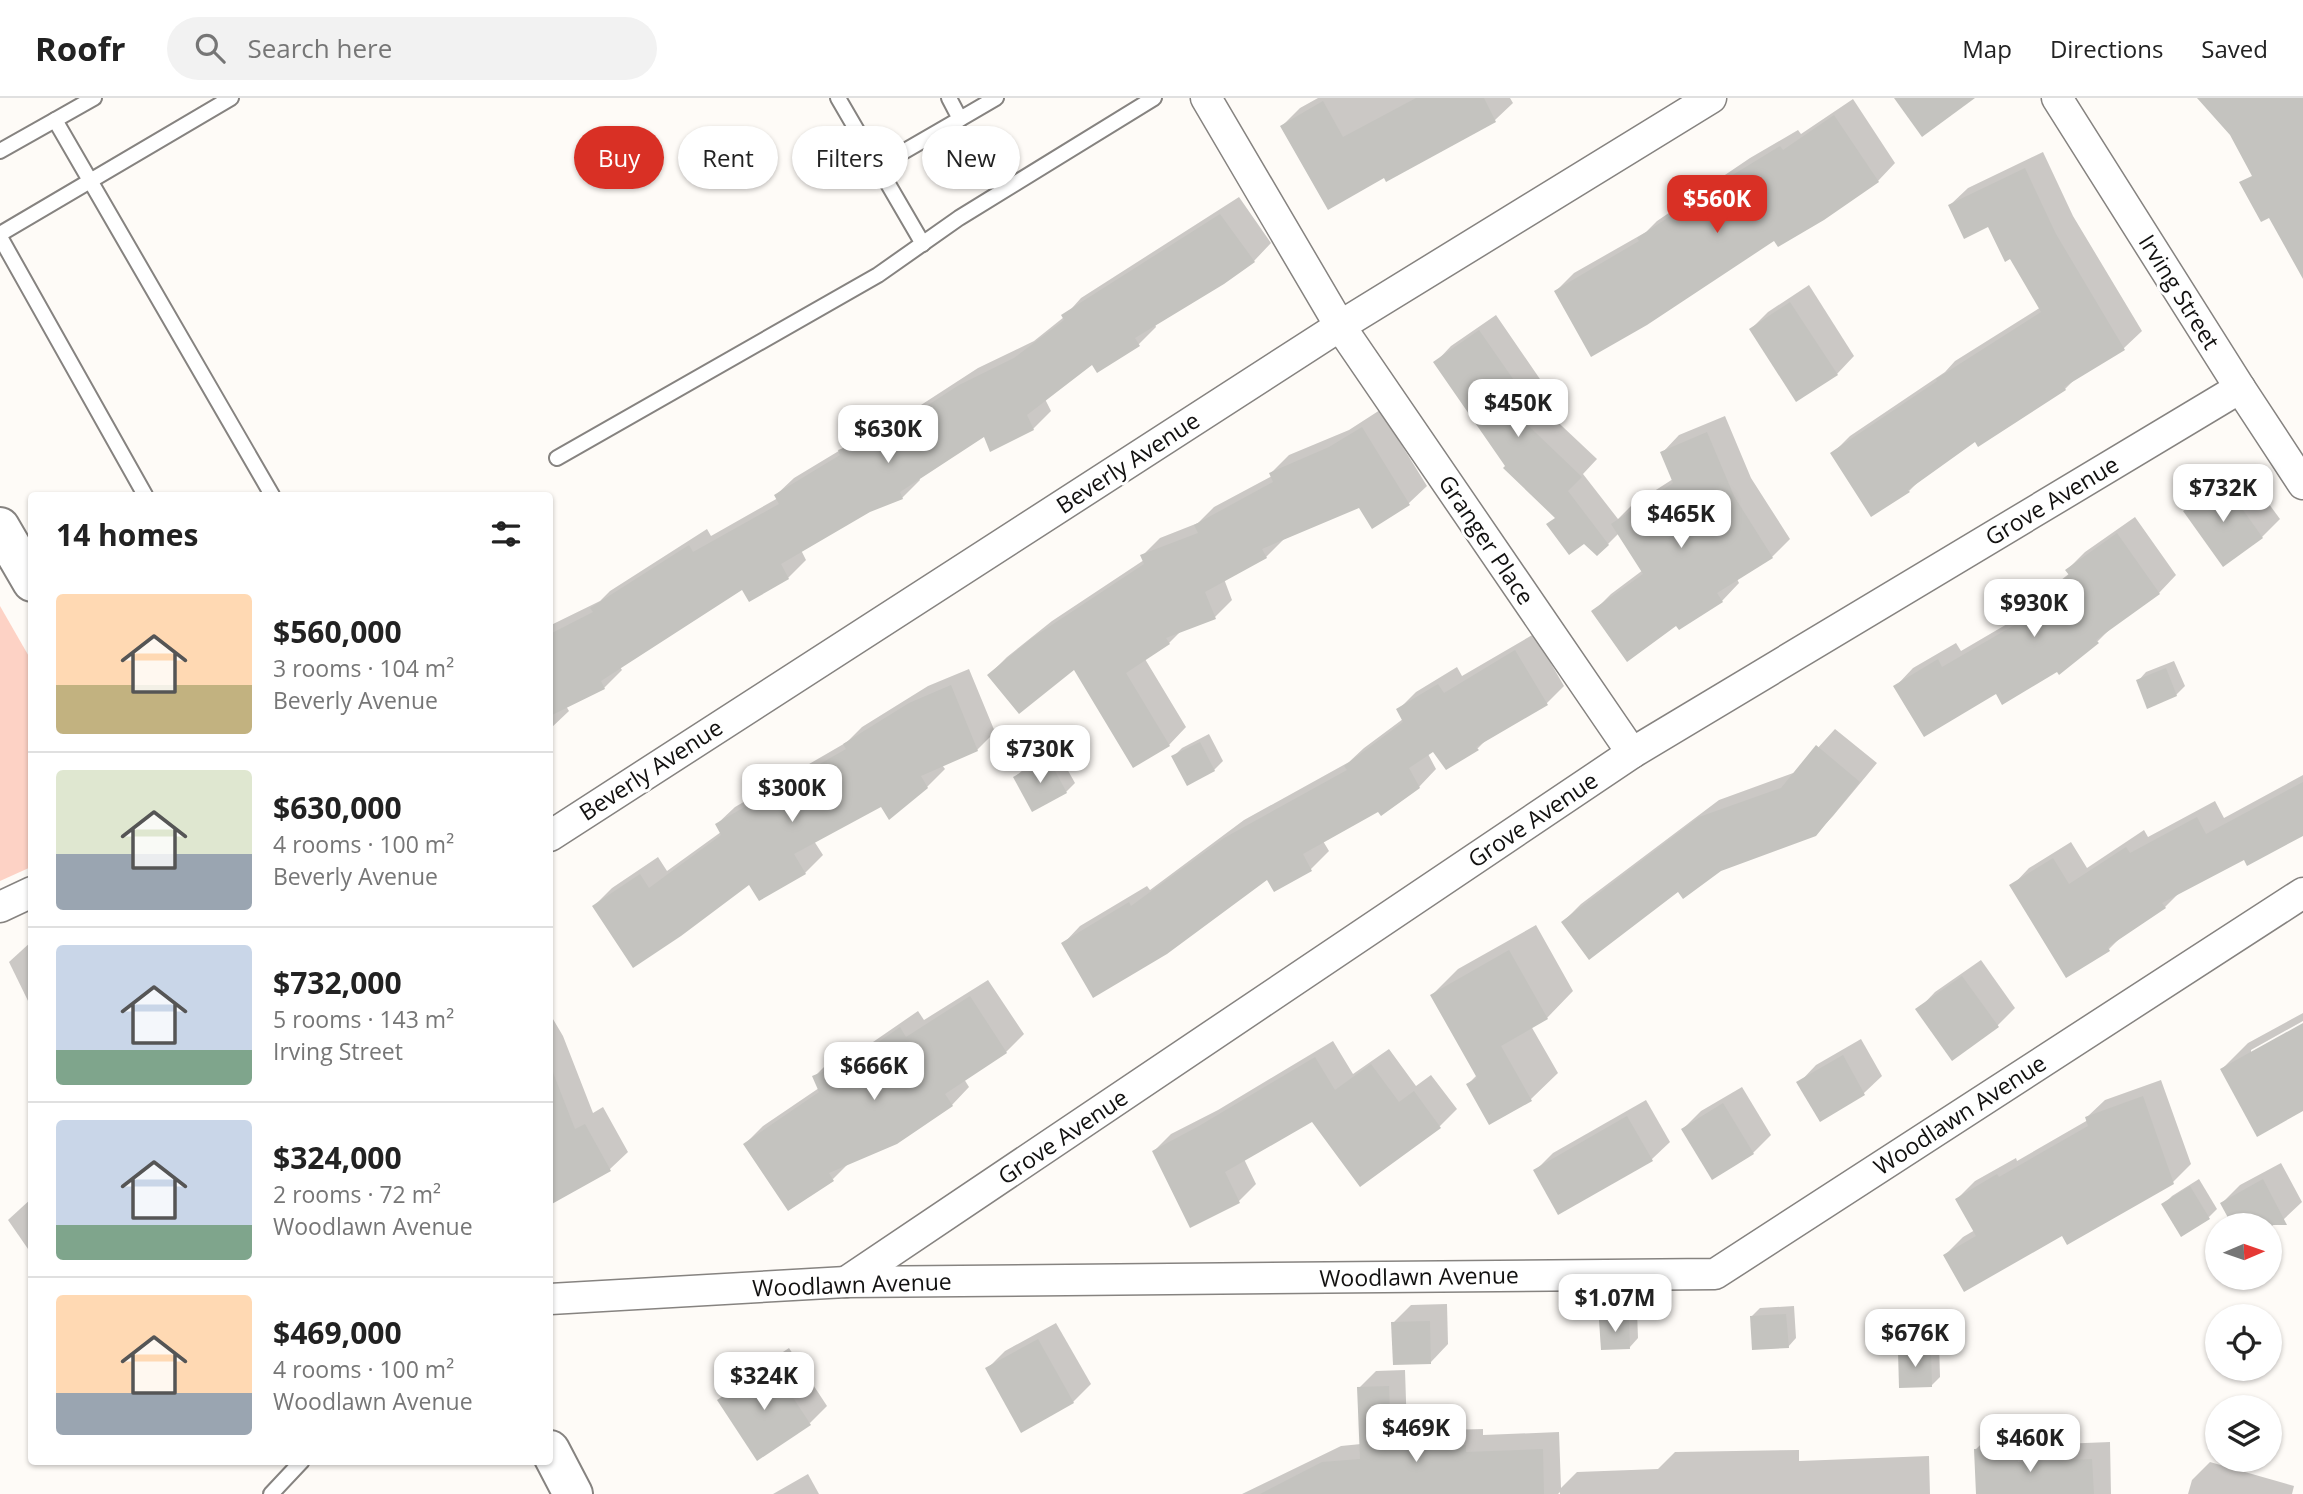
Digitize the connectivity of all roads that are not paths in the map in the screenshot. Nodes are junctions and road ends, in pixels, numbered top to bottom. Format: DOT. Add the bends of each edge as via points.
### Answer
graph roads {
  1 [pos="94,98"];
  2 [pos="231,98"];
  3 [pos="838,98"];
  4 [pos="949,98"];
  5 [pos="996,98"];
  6 [pos="1154,98"];
  7 [pos="1206,98"];
  8 [pos="1711,98"];
  9 [pos="2057,98"];
  10 [pos="960,119"];
  11 [pos="55,120"];
  12 [pos="854,126"];
  13 [pos="908,149"];
  14 [pos="0,151"];
  15 [pos="90,180"];
  16 [pos="890,189"];
  17 [pos="0,236"];
  18 [pos="923,244"];
  19 [pos="1340,326"];
  20 [pos="2240,388"];
  21 [pos="556,458"];
  22 [pos="2303,484"];
  23 [pos="143,492"];
  24 [pos="270,492"];
  25 [pos="0,527"];
  26 [pos="28,575"];
  27 [pos="1632,753"];
  28 [pos="553,834"];
  29 [pos="2303,892"];
  30 [pos="28,894"];
  31 [pos="0,908"];
  32 [pos="846,1282"];
  33 [pos="553,1299"];
  34 [pos="553,1456"];
  35 [pos="298,1465"];
  36 [pos="271,1494"];
  37 [pos="573,1494"];
  1 -- 11 [label="lane"];
  2 -- 15 [label="lane"];
  3 -- 12 [label="lane"];
  4 -- 10 [label="lane"];
  5 -- 10 [label="lane"];
  6 -- 18 [label="lane"];
  7 -- 19 [label="street, Granger Place"];
  8 -- 19 [label="street, Beverly Avenue"];
  9 -- 20 [label="street, Irving Street"];
  10 -- 13 [label="lane"];
  11 -- 14 [label="lane"];
  11 -- 15 [label="lane"];
  15 -- 17 [label="lane"];
  15 -- 24 [label="lane"];
  16 -- 18 [label="lane"];
  17 -- 23 [label="lane"];
  18 -- 21 [label="lane" via="878,275"];
  19 -- 27 [label="street, Granger Place"];
  19 -- 28 [label="street, Beverly Avenue"];
  20 -- 22 [label="street, Irving Street"];
  20 -- 27 [label="street, Grove Avenue"];
  25 -- 26 [label="highway"];
  27 -- 32 [label="street, Grove Avenue"];
  29 -- 32 [label="street, Woodlawn Avenue" via="1715,1274"];
  30 -- 31 [label="street"];
  32 -- 33 [label="street, Woodlawn Avenue"];
  34 -- 37 [label="highway"];
  35 -- 36 [label="lane"];
}
